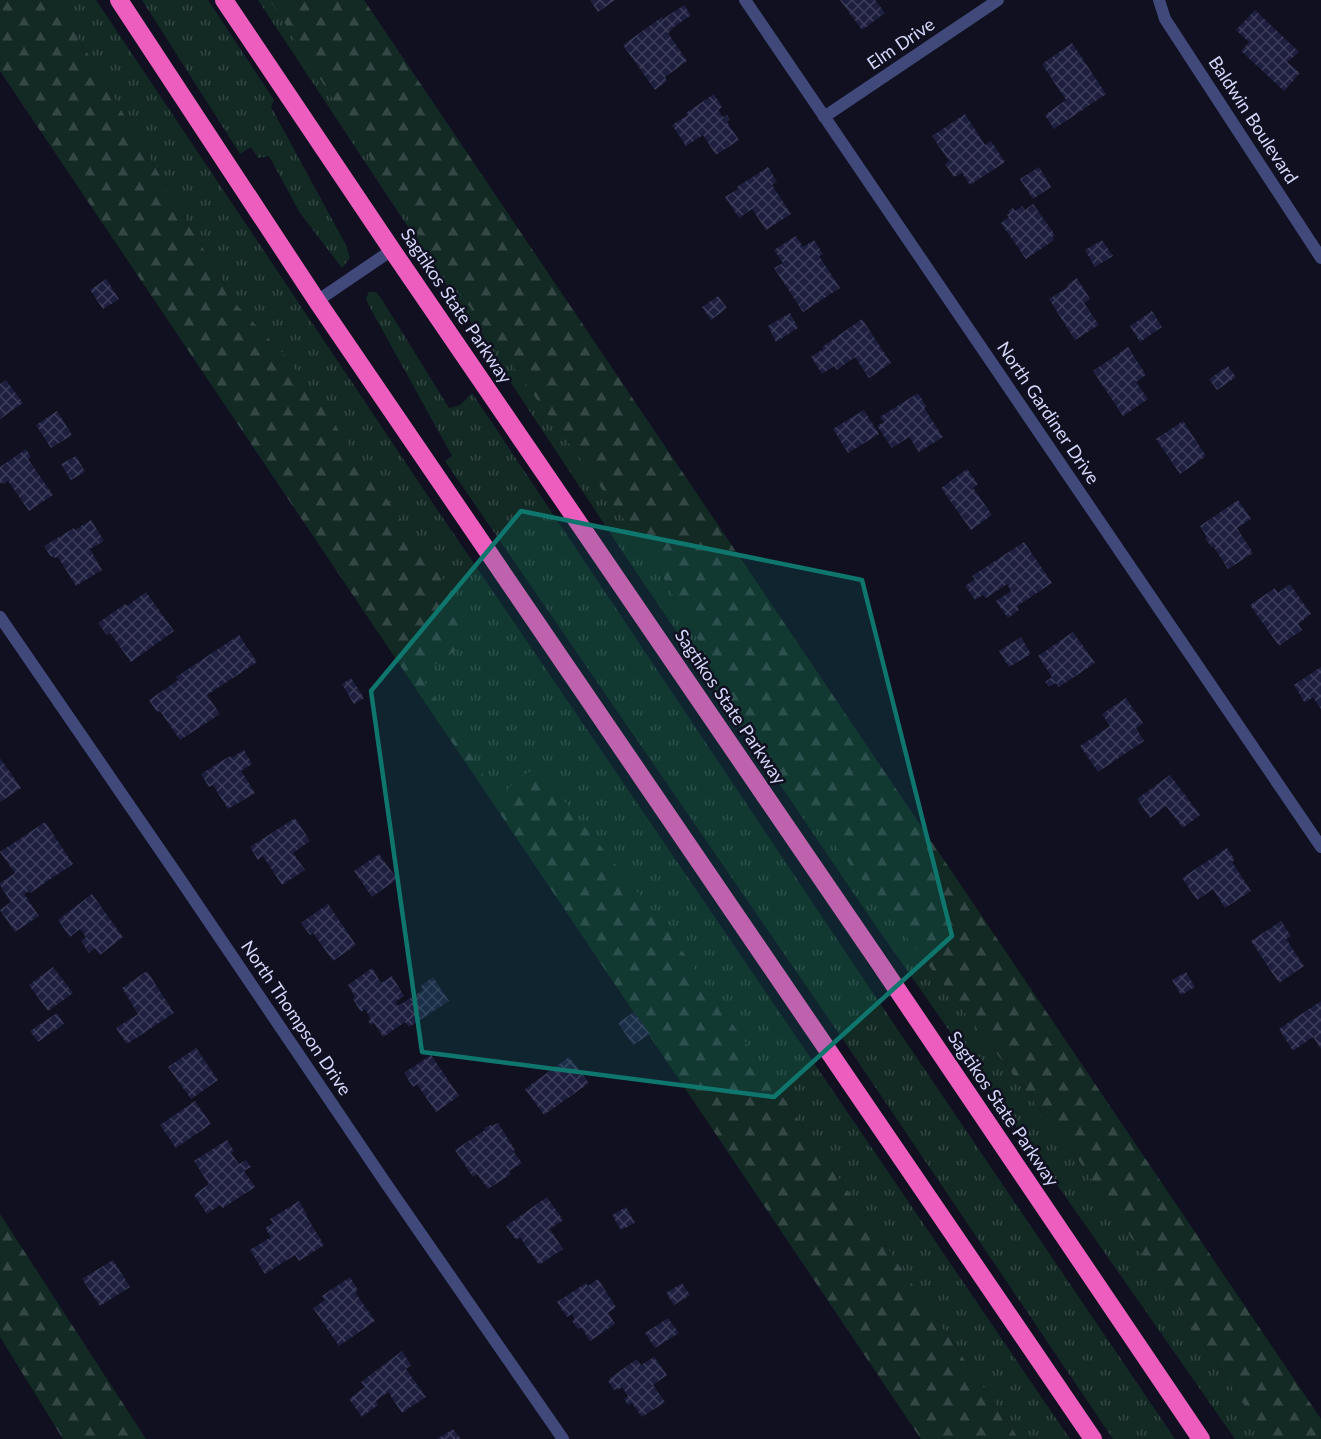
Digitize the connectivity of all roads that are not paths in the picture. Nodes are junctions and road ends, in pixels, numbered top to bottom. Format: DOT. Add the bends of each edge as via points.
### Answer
graph roads {
  1 [pos="118,0"];
  2 [pos="224,0"];
  3 [pos="745,0"];
  4 [pos="998,0"];
  5 [pos="1159,0"];
  6 [pos="824,117"];
  7 [pos="392,250"];
  8 [pos="1321,258"];
  9 [pos="317,302"];
  10 [pos="0,617"];
  11 [pos="1321,847"];
  12 [pos="563,1439"];
  13 [pos="1092,1439"];
  14 [pos="1200,1439"];
  1 -- 9 [label="highway"];
  2 -- 7 [label="highway, Sagtikos State Parkway"];
  3 -- 6 [label="street, North Gardiner Drive"];
  4 -- 6 [label="street, Elm Drive"];
  5 -- 8 [label="street, Baldwin Boulevard" via="1165,19"];
  6 -- 11 [label="street, North Gardiner Drive"];
  7 -- 9 [label="street"];
  7 -- 14 [label="highway, Sagtikos State Parkway"];
  9 -- 13 [label="highway"];
  10 -- 12 [label="street, North Thompson Drive"];
}
